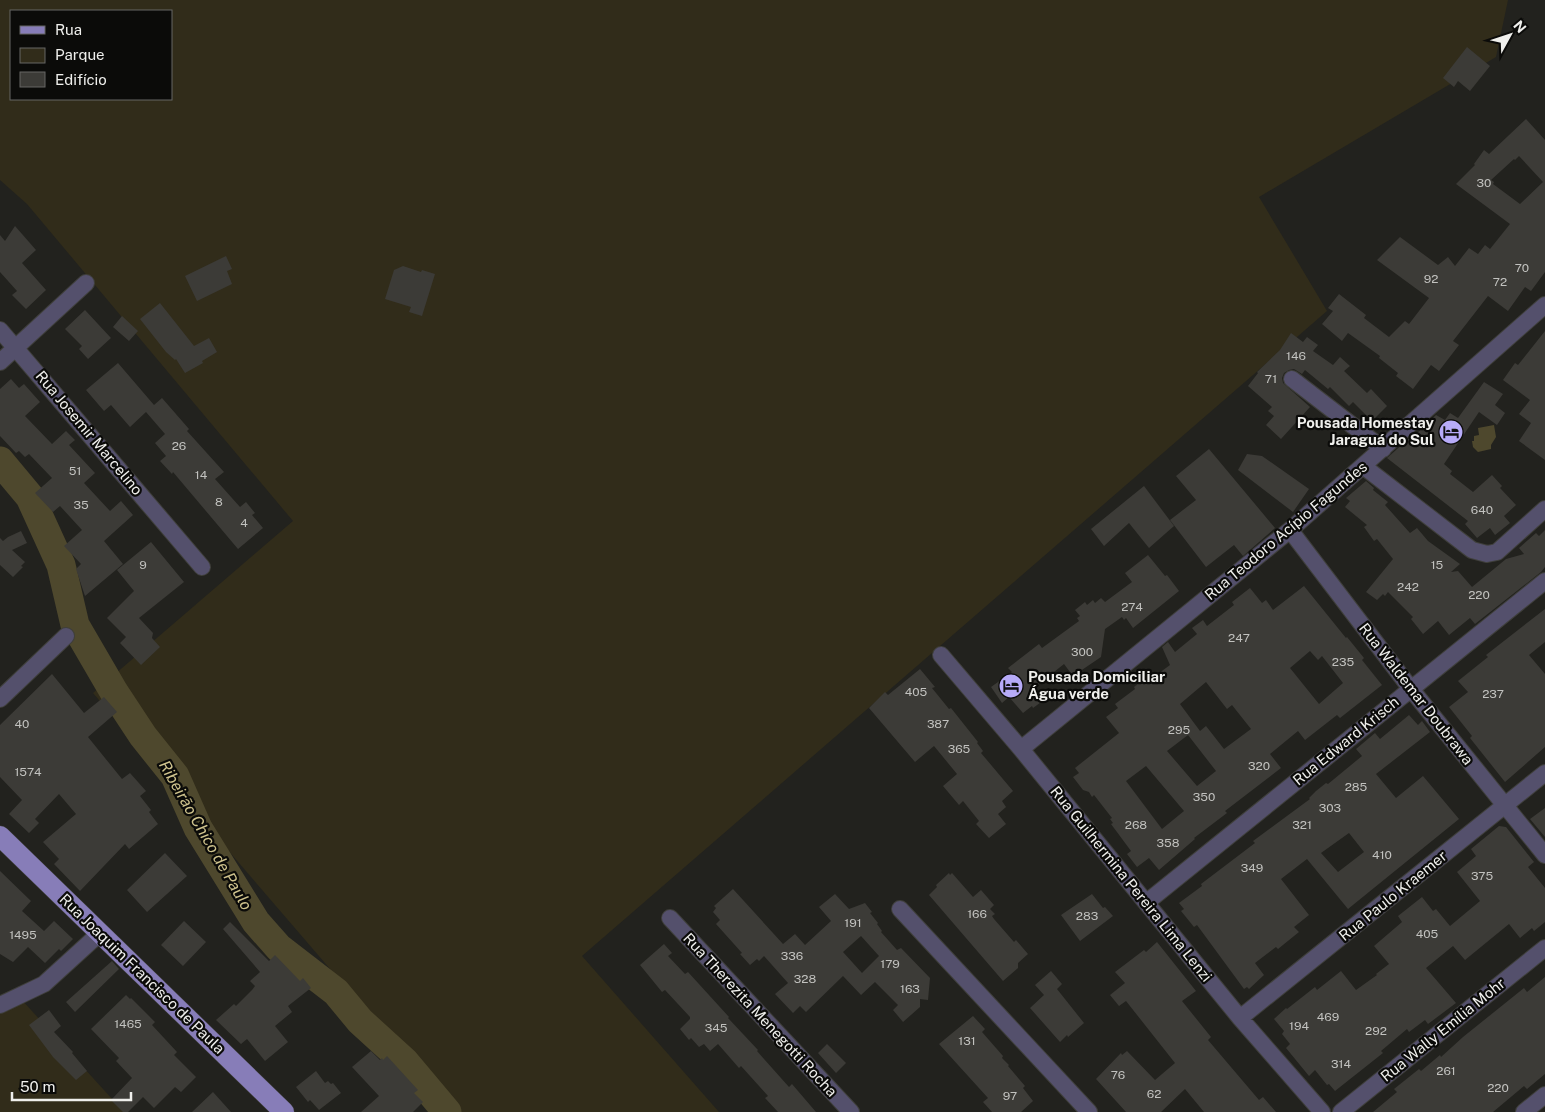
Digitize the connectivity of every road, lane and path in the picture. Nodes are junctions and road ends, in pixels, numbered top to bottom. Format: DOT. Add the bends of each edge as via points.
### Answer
graph roads {
  1 [pos="86,283"];
  2 [pos="1545,306"];
  3 [pos="0,330"];
  4 [pos="16,347"];
  5 [pos="0,362"];
  6 [pos="1292,379"];
  7 [pos="1383,449"];
  8 [pos="1363,466"];
  9 [pos="1545,509"];
  10 [pos="1290,530"];
  11 [pos="202,568"];
  12 [pos="1545,581"];
  13 [pos="66,636"];
  14 [pos="941,655"];
  15 [pos="1411,689"];
  16 [pos="0,699"];
  17 [pos="1021,748"];
  18 [pos="1545,773"];
  19 [pos="1505,806"];
  20 [pos="0,836"];
  21 [pos="1545,855"];
  22 [pos="1148,902"];
  23 [pos="900,909"];
  24 [pos="670,918"];
  25 [pos="100,933"];
  26 [pos="1545,948"];
  27 [pos="0,1005"];
  28 [pos="1240,1018"];
  29 [pos="1545,1095"];
  30 [pos="284,1112"];
  31 [pos="851,1112"];
  32 [pos="1088,1112"];
  33 [pos="1322,1112"];
  34 [pos="1341,1112"];
  35 [pos="1524,1112"];
  1 -- 4 [label="street"];
  2 -- 7 [label="street, Rua Teodoro Acípio Fagundes"];
  3 -- 4 [label="street, Rua Josemir Marcelino"];
  4 -- 5 [label="street"];
  4 -- 11 [label="street, Rua Josemir Marcelino"];
  6 -- 7 [label="street"];
  7 -- 8 [label="street, Rua Teodoro Acípio Fagundes"];
  8 -- 9 [label="street" via="1472,550 1487,554 1497,552"];
  8 -- 10 [label="street, Rua Teodoro Acípio Fagundes"];
  10 -- 15 [label="street, Rua Waldemar Doubrawa"];
  10 -- 17 [label="street, Rua Teodoro Acípio Fagundes"];
  12 -- 15 [label="street, Rua Edward Krisch"];
  13 -- 16 [label="street"];
  14 -- 17 [label="street, Rua Guilhermina Pereira Lima Lenzi"];
  15 -- 19 [label="street, Rua Waldemar Doubrawa"];
  15 -- 22 [label="street, Rua Edward Krisch"];
  17 -- 22 [label="street, Rua Guilhermina Pereira Lima Lenzi"];
  18 -- 19 [label="street, Rua Paulo Kraemer"];
  19 -- 21 [label="street, Rua Waldemar Doubrawa"];
  19 -- 28 [label="street, Rua Paulo Kraemer"];
  20 -- 25 [label="main road, Rua Joaquim Francisco de Paula"];
  22 -- 28 [label="street, Rua Guilhermina Pereira Lima Lenzi"];
  23 -- 32 [label="street"];
  24 -- 31 [label="street, Rua Therezita Menegotti Rocha"];
  25 -- 27 [label="street" via="44,984"];
  25 -- 30 [label="main road, Rua Joaquim Francisco de Paula"];
  26 -- 34 [label="street, Rua Wally Emília Mohr"];
  28 -- 33 [label="street, Rua Guilhermina Pereira Lima Lenzi"];
  29 -- 35 [label="street"];
}
